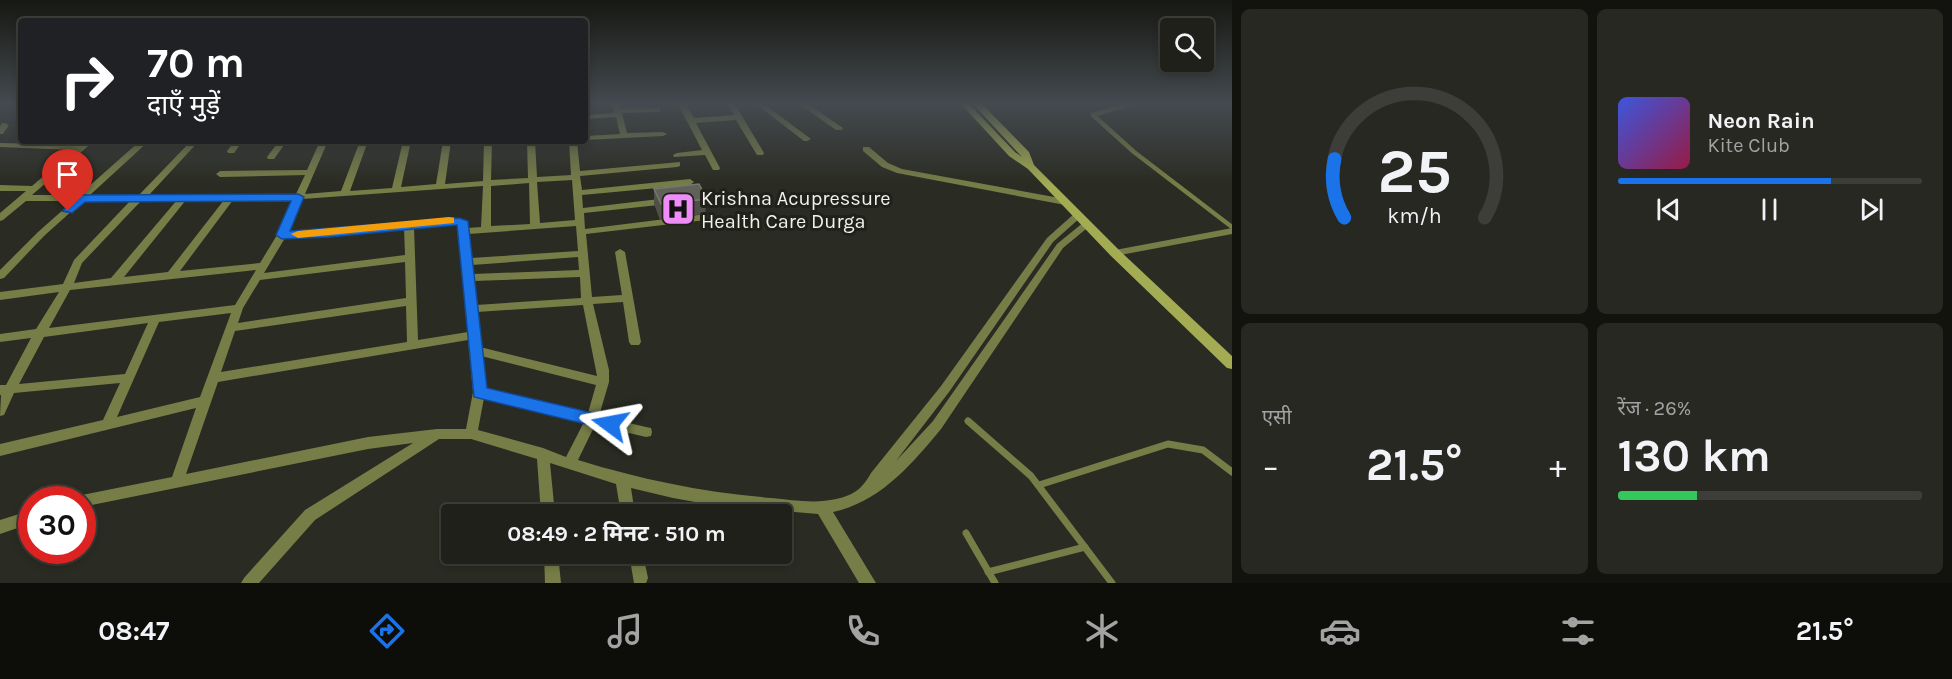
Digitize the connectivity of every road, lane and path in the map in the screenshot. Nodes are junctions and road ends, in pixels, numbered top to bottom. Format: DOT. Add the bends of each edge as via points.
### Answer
graph roads {
  1 [pos="623,131"];
  2 [pos="697,131"];
  3 [pos="747,131"];
  4 [pos="797,131"];
  5 [pos="991,131"];
  6 [pos="1004,131"];
  7 [pos="1111,131"];
  8 [pos="663,134"];
  9 [pos="624,136"];
  10 [pos="588,138"];
  11 [pos="807,139"];
  12 [pos="87,144"];
  13 [pos="142,144"];
  14 [pos="192,144"];
  15 [pos="237,144"];
  16 [pos="281,144"];
  17 [pos="323,144"];
  18 [pos="363,144"];
  19 [pos="406,144"];
  20 [pos="447,144"];
  21 [pos="488,144"];
  22 [pos="531,144"];
  23 [pos="573,144"];
  24 [pos="0,145"];
  25 [pos="82,148"];
  26 [pos="866,149"];
  27 [pos="231,151"];
  28 [pos="708,152"];
  29 [pos="760,153"];
  30 [pos="271,157"];
  31 [pos="1031,167"];
  32 [pos="716,168"];
  33 [pos="310,172"];
  34 [pos="220,174"];
  35 [pos="575,175"];
  36 [pos="533,179"];
  37 [pos="487,182"];
  38 [pos="690,182"];
  39 [pos="440,185"];
  40 [pos="0,188"];
  41 [pos="34,189"];
  42 [pos="396,189"];
  43 [pos="577,193"];
  44 [pos="344,194"];
  45 [pos="184,197"];
  46 [pos="231,197"];
  47 [pos="298,197"];
  48 [pos="23,198"];
  49 [pos="140,198"];
  50 [pos="82,199"];
  51 [pos="681,200"];
  52 [pos="1065,202"];
  53 [pos="706,217"];
  54 [pos="0,218"];
  55 [pos="1082,219"];
  56 [pos="580,222"];
  57 [pos="409,225"];
  58 [pos="535,226"];
  59 [pos="1232,229"];
  60 [pos="486,230"];
  61 [pos="464,231"];
  62 [pos="282,235"];
  63 [pos="620,252"];
  64 [pos="1115,253"];
  65 [pos="582,254"];
  66 [pos="410,258"];
  67 [pos="466,262"];
  68 [pos="263,266"];
  69 [pos="585,273"];
  70 [pos="172,275"];
  71 [pos="0,276"];
  72 [pos="256,277"];
  73 [pos="468,278"];
  74 [pos="115,281"];
  75 [pos="67,287"];
  76 [pos="0,296"];
  77 [pos="628,297"];
  78 [pos="587,300"];
  79 [pos="412,301"];
  80 [pos="237,308"];
  81 [pos="471,309"];
  82 [pos="155,319"];
  83 [pos="231,328"];
  84 [pos="40,333"];
  85 [pos="474,336"];
  86 [pos="0,338"];
  87 [pos="635,342"];
  88 [pos="413,345"];
  89 [pos="476,350"];
  90 [pos="1232,364"];
  91 [pos="129,378"];
  92 [pos="214,378"];
  93 [pos="603,382"];
  94 [pos="5,390"];
  95 [pos="479,392"];
  96 [pos="206,401"];
  97 [pos="0,411"];
  98 [pos="592,419"];
  99 [pos="968,421"];
  100 [pos="108,424"];
  101 [pos="646,432"];
  102 [pos="437,434"];
  103 [pos="471,434"];
  104 [pos="0,450"];
  105 [pos="543,454"];
  106 [pos="570,462"];
  107 [pos="1232,472"];
  108 [pos="622,478"];
  109 [pos="177,481"];
  110 [pos="1039,485"];
  111 [pos="96,498"];
  112 [pos="547,504"];
  113 [pos="626,504"];
  114 [pos="822,508"];
  115 [pos="18,521"];
  116 [pos="0,527"];
  117 [pos="966,533"];
  118 [pos="1085,548"];
  119 [pos="552,564"];
  120 [pos="638,564"];
  121 [pos="988,572"];
  122 [pos="640,578"];
  123 [pos="249,583"];
  124 [pos="553,583"];
  125 [pos="867,583"];
  126 [pos="995,583"];
  127 [pos="1112,583"];
  1 -- 9 [label="street"];
  2 -- 28 [label="street"];
  3 -- 29 [label="street"];
  4 -- 11 [label="street"];
  5 -- 31 [label="main road"];
  6 -- 31 [label="main road" via="1026,154"];
  7 -- 59 [label="lane"];
  8 -- 9 [label="street"];
  9 -- 10 [label="street"];
  12 -- 25 [label="street"];
  13 -- 50 [label="street"];
  14 -- 49 [label="street"];
  15 -- 27 [label="street"];
  16 -- 30 [label="street"];
  17 -- 33 [label="street"];
  18 -- 44 [label="street"];
  19 -- 42 [label="street"];
  20 -- 39 [label="street"];
  21 -- 37 [label="street"];
  22 -- 36 [label="street"];
  23 -- 35 [label="street"];
  24 -- 25 [label="street"];
  25 -- 41 [label="street"];
  26 -- 52 [label="street" via="885,165 900,171"];
  28 -- 32 [label="street"];
  28 -- 35 [label="street"];
  31 -- 52 [label="main road"];
  33 -- 34 [label="street"];
  33 -- 47 [label="street"];
  35 -- 36 [label="street"];
  35 -- 43 [label="street"];
  36 -- 37 [label="street"];
  36 -- 58 [label="street"];
  37 -- 39 [label="street"];
  37 -- 60 [label="street"];
  38 -- 43 [label="street"];
  39 -- 42 [label="street"];
  40 -- 41 [label="street"];
  41 -- 48 [label="street"];
  42 -- 44 [label="street"];
  43 -- 56 [label="street"];
  44 -- 47 [label="street"];
  45 -- 46 [label="street"];
  45 -- 49 [label="street"];
  45 -- 74 [label="street"];
  46 -- 47 [label="street"];
  46 -- 70 [label="street"];
  47 -- 62 [label="street"];
  48 -- 50 [label="street"];
  48 -- 54 [label="street"];
  49 -- 50 [label="street"];
  49 -- 75 [label="street" via="78,262"];
  50 -- 71 [label="street"];
  51 -- 56 [label="street"];
  52 -- 55 [label="main road"];
  53 -- 56 [label="street"];
  55 -- 64 [label="main road"];
  55 -- 114 [label="street" via="916,451 895,473 869,491"];
  56 -- 58 [label="street"];
  56 -- 65 [label="street"];
  57 -- 61 [label="street" via="453,220 463,224"];
  57 -- 62 [label="street"];
  57 -- 66 [label="street"];
  58 -- 60 [label="street"];
  59 -- 64 [label="street"];
  60 -- 61 [label="street"];
  61 -- 67 [label="street"];
  62 -- 68 [label="street"];
  63 -- 77 [label="street"];
  64 -- 90 [label="main road"];
  65 -- 67 [label="street"];
  65 -- 69 [label="street"];
  66 -- 72 [label="street"];
  66 -- 79 [label="street"];
  67 -- 73 [label="street"];
  68 -- 70 [label="street"];
  68 -- 72 [label="street"];
  69 -- 73 [label="street"];
  69 -- 78 [label="street"];
  70 -- 74 [label="street"];
  72 -- 80 [label="street"];
  73 -- 81 [label="street"];
  74 -- 75 [label="street"];
  75 -- 76 [label="street"];
  75 -- 84 [label="street"];
  77 -- 78 [label="street"];
  77 -- 87 [label="street"];
  78 -- 81 [label="street"];
  78 -- 93 [label="street"];
  79 -- 83 [label="street"];
  79 -- 88 [label="street"];
  80 -- 82 [label="street"];
  80 -- 83 [label="street"];
  81 -- 85 [label="street"];
  82 -- 84 [label="street"];
  82 -- 91 [label="street"];
  83 -- 92 [label="street"];
  84 -- 86 [label="street"];
  84 -- 94 [label="street"];
  85 -- 88 [label="street"];
  85 -- 89 [label="street"];
  88 -- 92 [label="street"];
  89 -- 93 [label="street"];
  89 -- 95 [label="street"];
  91 -- 94 [label="street"];
  91 -- 100 [label="street"];
  92 -- 96 [label="street"];
  93 -- 98 [label="street"];
  94 -- 97 [label="street"];
  95 -- 98 [label="street"];
  95 -- 103 [label="street"];
  96 -- 100 [label="street"];
  96 -- 109 [label="street"];
  98 -- 101 [label="street"];
  98 -- 106 [label="street"];
  99 -- 110 [label="lane"];
  100 -- 104 [label="street"];
  102 -- 103 [label="street"];
  102 -- 109 [label="street" via="368,443"];
  102 -- 123 [label="street" via="310,515"];
  103 -- 105 [label="street"];
  105 -- 106 [label="street"];
  105 -- 112 [label="street"];
  106 -- 108 [label="street"];
  107 -- 110 [label="lane" via="1203,450 1168,444"];
  108 -- 113 [label="street"];
  108 -- 114 [label="street" via="683,493"];
  109 -- 111 [label="street"];
  110 -- 118 [label="lane"];
  114 -- 125 [label="street"];
  115 -- 116 [label="street"];
  117 -- 121 [label="lane"];
  118 -- 121 [label="lane"];
  118 -- 127 [label="lane"];
  119 -- 124 [label="street"];
  120 -- 122 [label="street"];
  121 -- 126 [label="lane"];
}
